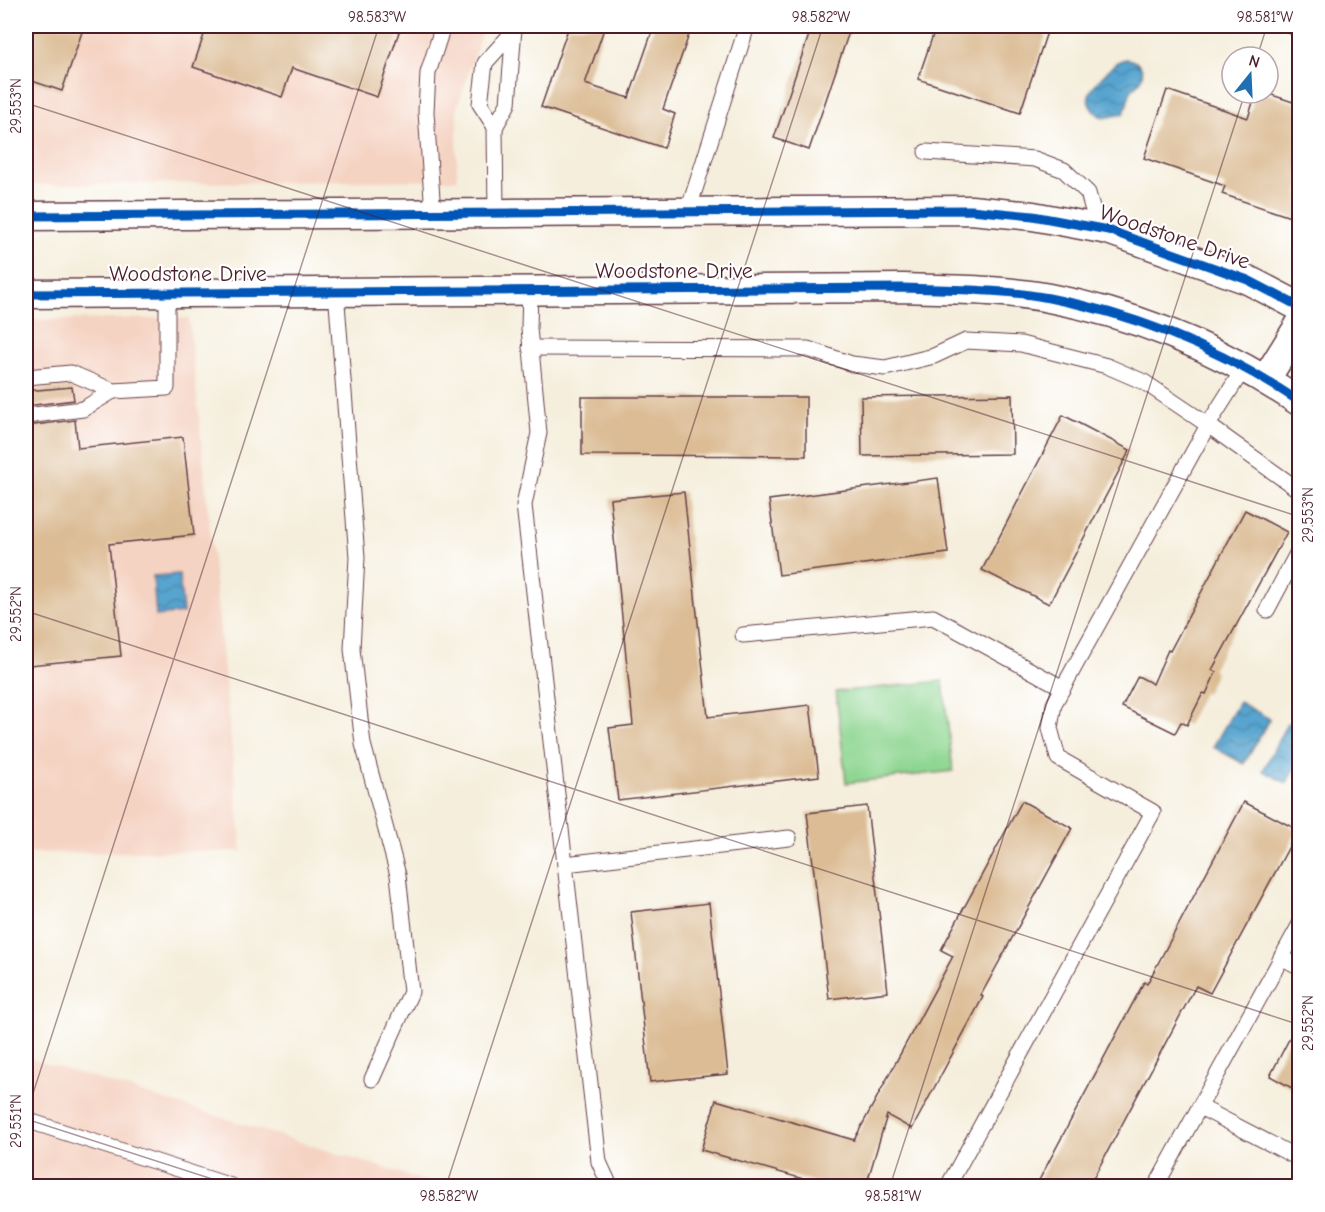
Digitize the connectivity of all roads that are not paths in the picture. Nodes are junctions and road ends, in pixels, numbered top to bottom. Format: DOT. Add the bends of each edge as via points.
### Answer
graph roads {
  1 [pos="443,26"];
  2 [pos="747,26"];
  3 [pos="1291,26"];
  4 [pos="1299,28"];
  5 [pos="514,29"];
  6 [pos="495,127"];
  7 [pos="926,152"];
  8 [pos="688,211"];
  9 [pos="433,213"];
  10 [pos="496,213"];
  11 [pos="26,216"];
  12 [pos="1098,228"];
  13 [pos="336,291"];
  14 [pos="530,291"];
  15 [pos="167,293"];
  16 [pos="26,294"];
  17 [pos="1299,307"];
  18 [pos="1299,324"];
  19 [pos="530,348"];
  20 [pos="1255,373"];
  21 [pos="26,377"];
  22 [pos="113,391"];
  23 [pos="1299,402"];
  24 [pos="26,416"];
  25 [pos="1208,425"];
  26 [pos="1299,491"];
  27 [pos="1299,548"];
  28 [pos="1267,610"];
  29 [pos="742,635"];
  30 [pos="1063,688"];
  31 [pos="789,838"];
  32 [pos="565,864"];
  33 [pos="1299,924"];
  34 [pos="1281,957"];
  35 [pos="1299,967"];
  36 [pos="372,1079"];
  37 [pos="1200,1107"];
  38 [pos="26,1120"];
  39 [pos="1299,1159"];
  40 [pos="231,1186"];
  41 [pos="610,1186"];
  42 [pos="948,1186"];
  43 [pos="1156,1186"];
  1 -- 9 [label="lane" via="428,73 426,112"];
  2 -- 8 [label="lane"];
  3 -- 4 [label="lane"];
  5 -- 6 [label="lane" via="508,104"];
  5 -- 6 [label="lane" via="485,63 480,104"];
  6 -- 10 [label="lane"];
  7 -- 12 [label="lane" via="1035,159 1064,170 1088,193"];
  8 -- 10 [label="street, Woodstone Drive"];
  8 -- 12 [label="street, Woodstone Drive" via="971,210"];
  9 -- 10 [label="street, Woodstone Drive"];
  9 -- 11 [label="street, Woodstone Drive"];
  12 -- 17 [label="street, Woodstone Drive" via="1248,280"];
  13 -- 14 [label="street, Woodstone Drive"];
  13 -- 15 [label="street, Woodstone Drive"];
  13 -- 36 [label="lane" via="357,556 353,661 363,744 398,875 411,992"];
  14 -- 19 [label="lane"];
  14 -- 20 [label="street, Woodstone Drive" via="992,291 1048,298 1130,318 1198,344"];
  15 -- 16 [label="street, Woodstone Drive"];
  15 -- 22 [label="lane" via="167,388"];
  18 -- 20 [label="street"];
  19 -- 25 [label="lane" via="808,349 852,364 885,368 934,356 966,341 1021,344 1107,366 1144,382"];
  19 -- 32 [label="lane" via="539,433 524,505"];
  20 -- 23 [label="street, Woodstone Drive"];
  20 -- 25 [label="lane"];
  21 -- 22 [label="lane" via="71,373"];
  22 -- 24 [label="lane" via="83,410"];
  25 -- 26 [label="lane"];
  25 -- 30 [label="lane"];
  27 -- 28 [label="lane"];
  29 -- 30 [label="lane" via="933,616"];
  30 -- 42 [label="lane" via="1054,704 1050,728 1058,758 1152,812"];
  31 -- 32 [label="lane"];
  32 -- 41 [label="lane" via="599,1162"];
  33 -- 34 [label="lane"];
  34 -- 35 [label="lane"];
  34 -- 37 [label="lane"];
  37 -- 39 [label="lane"];
  37 -- 43 [label="lane"];
  38 -- 40 [label="lane"];
}
